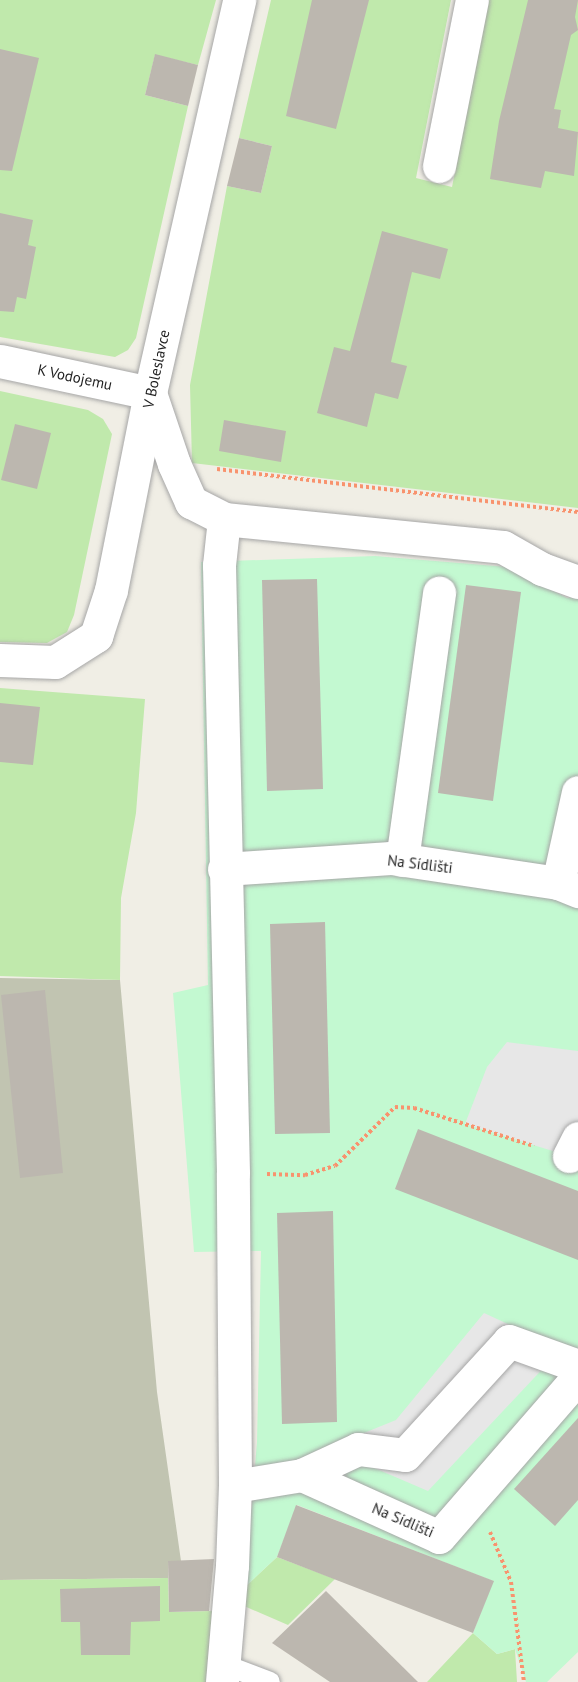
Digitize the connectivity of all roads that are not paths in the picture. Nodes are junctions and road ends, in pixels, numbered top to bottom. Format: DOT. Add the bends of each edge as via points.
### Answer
graph roads {
  1 [pos="239,0"];
  2 [pos="472,0"];
  3 [pos="439,166"];
  4 [pos="0,361"];
  5 [pos="150,393"];
  6 [pos="224,519"];
  7 [pos="578,582"];
  8 [pos="439,593"];
  9 [pos="0,660"];
  10 [pos="578,792"];
  11 [pos="402,860"];
  12 [pos="224,869"];
  13 [pos="568,887"];
  14 [pos="578,1366"];
  15 [pos="578,1377"];
  16 [pos="302,1475"];
  17 [pos="235,1486"];
  18 [pos="222,1673"];
  19 [pos="270,1682"];
  1 -- 5 [label="street, V Boleslavce"];
  2 -- 3 [label="street"];
  4 -- 5 [label="street, K Vodojemu"];
  5 -- 6 [label="street" via="191,502"];
  5 -- 9 [label="street, V Boleslavce" via="111,590 96,636 55,662"];
  6 -- 7 [label="street" via="503,547 542,569"];
  6 -- 12 [label="street" via="219,565"];
  8 -- 11 [label="street"];
  10 -- 13 [label="street"];
  11 -- 12 [label="street, Na Sídlišti"];
  11 -- 13 [label="street, Na Sídlišti"];
  12 -- 17 [label="street" via="233,1173"];
  14 -- 16 [label="street" via="509,1341 405,1455 358,1449"];
  15 -- 16 [label="street, Na Sídlišti" via="439,1537"];
  16 -- 17 [label="street"];
  17 -- 18 [label="street"];
  18 -- 19 [label="lane"];
}
